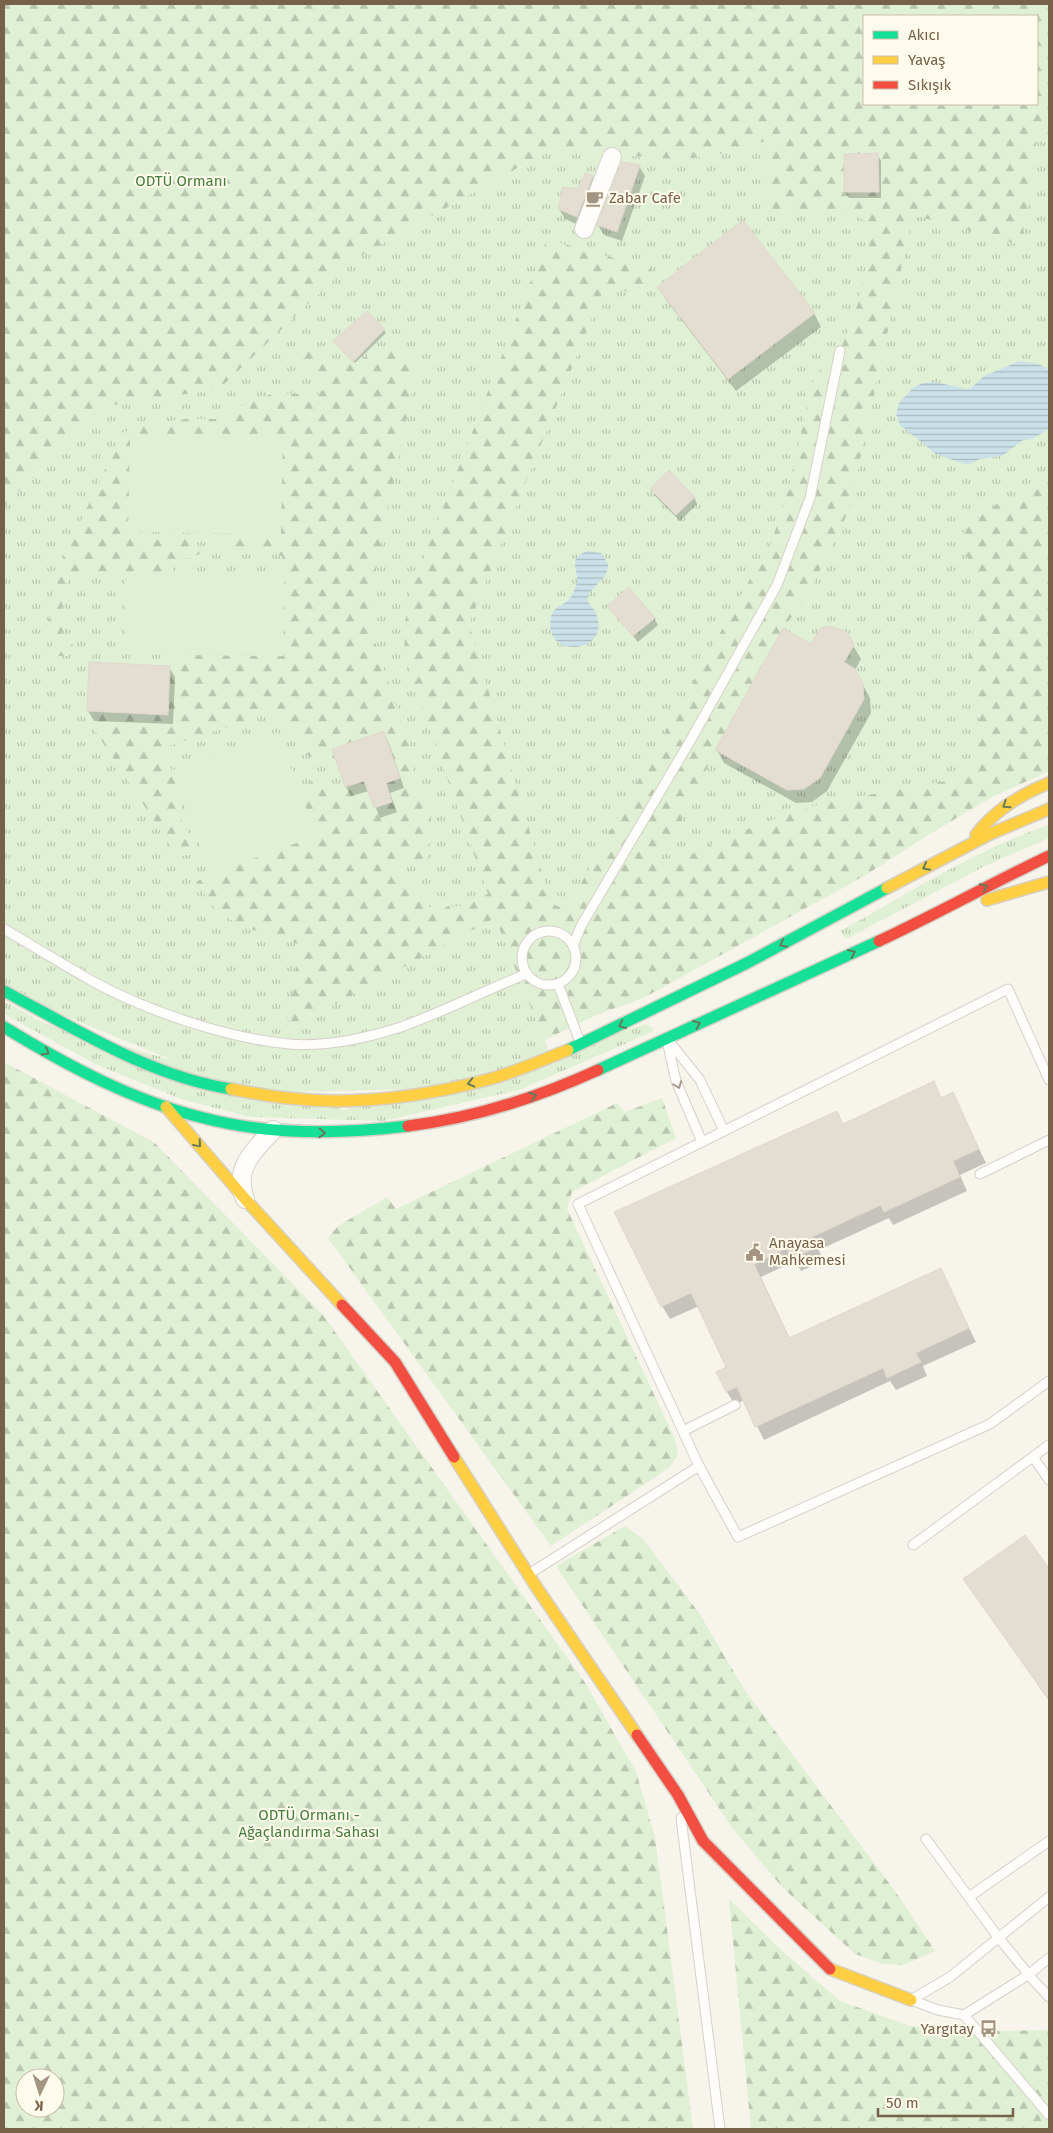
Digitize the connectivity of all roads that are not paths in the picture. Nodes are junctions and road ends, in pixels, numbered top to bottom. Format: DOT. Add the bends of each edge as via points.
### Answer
graph roads {
  1 [pos="612,157"];
  2 [pos="584,229"];
  3 [pos="840,351"];
  4 [pos="1049,783"];
  5 [pos="1049,809"];
  6 [pos="969,844"];
  7 [pos="1049,856"];
  8 [pos="1049,882"];
  9 [pos="926,919"];
  10 [pos="4,929"];
  11 [pos="571,943"];
  12 [pos="526,974"];
  13 [pos="558,984"];
  14 [pos="4,991"];
  15 [pos="4,1027"];
  16 [pos="664,1035"];
  17 [pos="582,1044"];
  18 [pos="1049,1080"];
  19 [pos="166,1107"];
  20 [pos="273,1130"];
  21 [pos="724,1131"];
  22 [pos="1049,1140"];
  23 [pos="702,1142"];
  24 [pos="980,1174"];
  25 [pos="246,1200"];
  26 [pos="1049,1381"];
  27 [pos="735,1405"];
  28 [pos="683,1431"];
  29 [pos="1049,1445"];
  30 [pos="1033,1457"];
  31 [pos="699,1466"];
  32 [pos="1049,1480"];
  33 [pos="913,1545"];
  34 [pos="528,1574"];
  35 [pos="678,1795"];
  36 [pos="926,1839"];
  37 [pos="1049,1841"];
  38 [pos="969,1897"];
  39 [pos="1049,1897"];
  40 [pos="998,1937"];
  41 [pos="1049,1958"];
  42 [pos="1028,1974"];
  43 [pos="1049,1997"];
  44 [pos="911,2000"];
  45 [pos="964,2015"];
  46 [pos="1049,2115"];
  47 [pos="720,2129"];
  1 -- 2 [label="street"];
  3 -- 11 [label="lane" via="810,498 777,586"];
  4 -- 6 [label="main road, one-way" via="993,814"];
  5 -- 6 [label="main road"];
  6 -- 17 [label="main road, one-way" via="654,1014"];
  9 -- 7 [label="main road, one-way"];
  8 -- 9 [label="main road"];
  16 -- 9 [label="main road, one-way"];
  10 -- 12 [label="lane" via="92,981 141,1004 239,1035 290,1044 358,1038 400,1027"];
  11 -- 12 [label="lane" via="553,931 531,937 521,954"];
  11 -- 13 [label="lane" via="576,964 566,980"];
  12 -- 13 [label="lane" via="540,984"];
  13 -- 17 [label="lane"];
  17 -- 14 [label="main road, one-way" via="491,1078 423,1094 357,1101 287,1098 224,1088 169,1073 114,1050"];
  15 -- 19 [label="main road, one-way" via="71,1066"];
  20 -- 16 [label="main road, one-way" via="337,1133 383,1130 471,1114 558,1087"];
  16 -- 21 [label="lane" via="700,1080"];
  16 -- 23 [label="lane, one-way" via="676,1081"];
  18 -- 21 [label="lane" via="1008,989"];
  19 -- 20 [label="main road" via="198,1117"];
  19 -- 25 [label="main road, one-way"];
  20 -- 25 [label="street" via="245,1166 241,1188"];
  21 -- 23 [label="lane"];
  22 -- 24 [label="lane"];
  23 -- 28 [label="lane" via="578,1204"];
  25 -- 34 [label="main road" via="395,1362"];
  26 -- 31 [label="lane" via="990,1424 738,1537"];
  27 -- 28 [label="lane"];
  28 -- 31 [label="lane"];
  29 -- 30 [label="lane"];
  30 -- 32 [label="lane"];
  30 -- 33 [label="lane"];
  31 -- 34 [label="lane"];
  34 -- 35 [label="main road"];
  35 -- 44 [label="main road" via="703,1841 832,1971"];
  35 -- 47 [label="lane"];
  36 -- 38 [label="lane"];
  37 -- 38 [label="lane"];
  38 -- 40 [label="lane"];
  39 -- 40 [label="lane"];
  40 -- 42 [label="lane"];
  40 -- 44 [label="lane" via="950,1977"];
  41 -- 42 [label="lane"];
  42 -- 43 [label="lane"];
  42 -- 45 [label="lane"];
  44 -- 45 [label="lane"];
  45 -- 46 [label="lane"];
}
